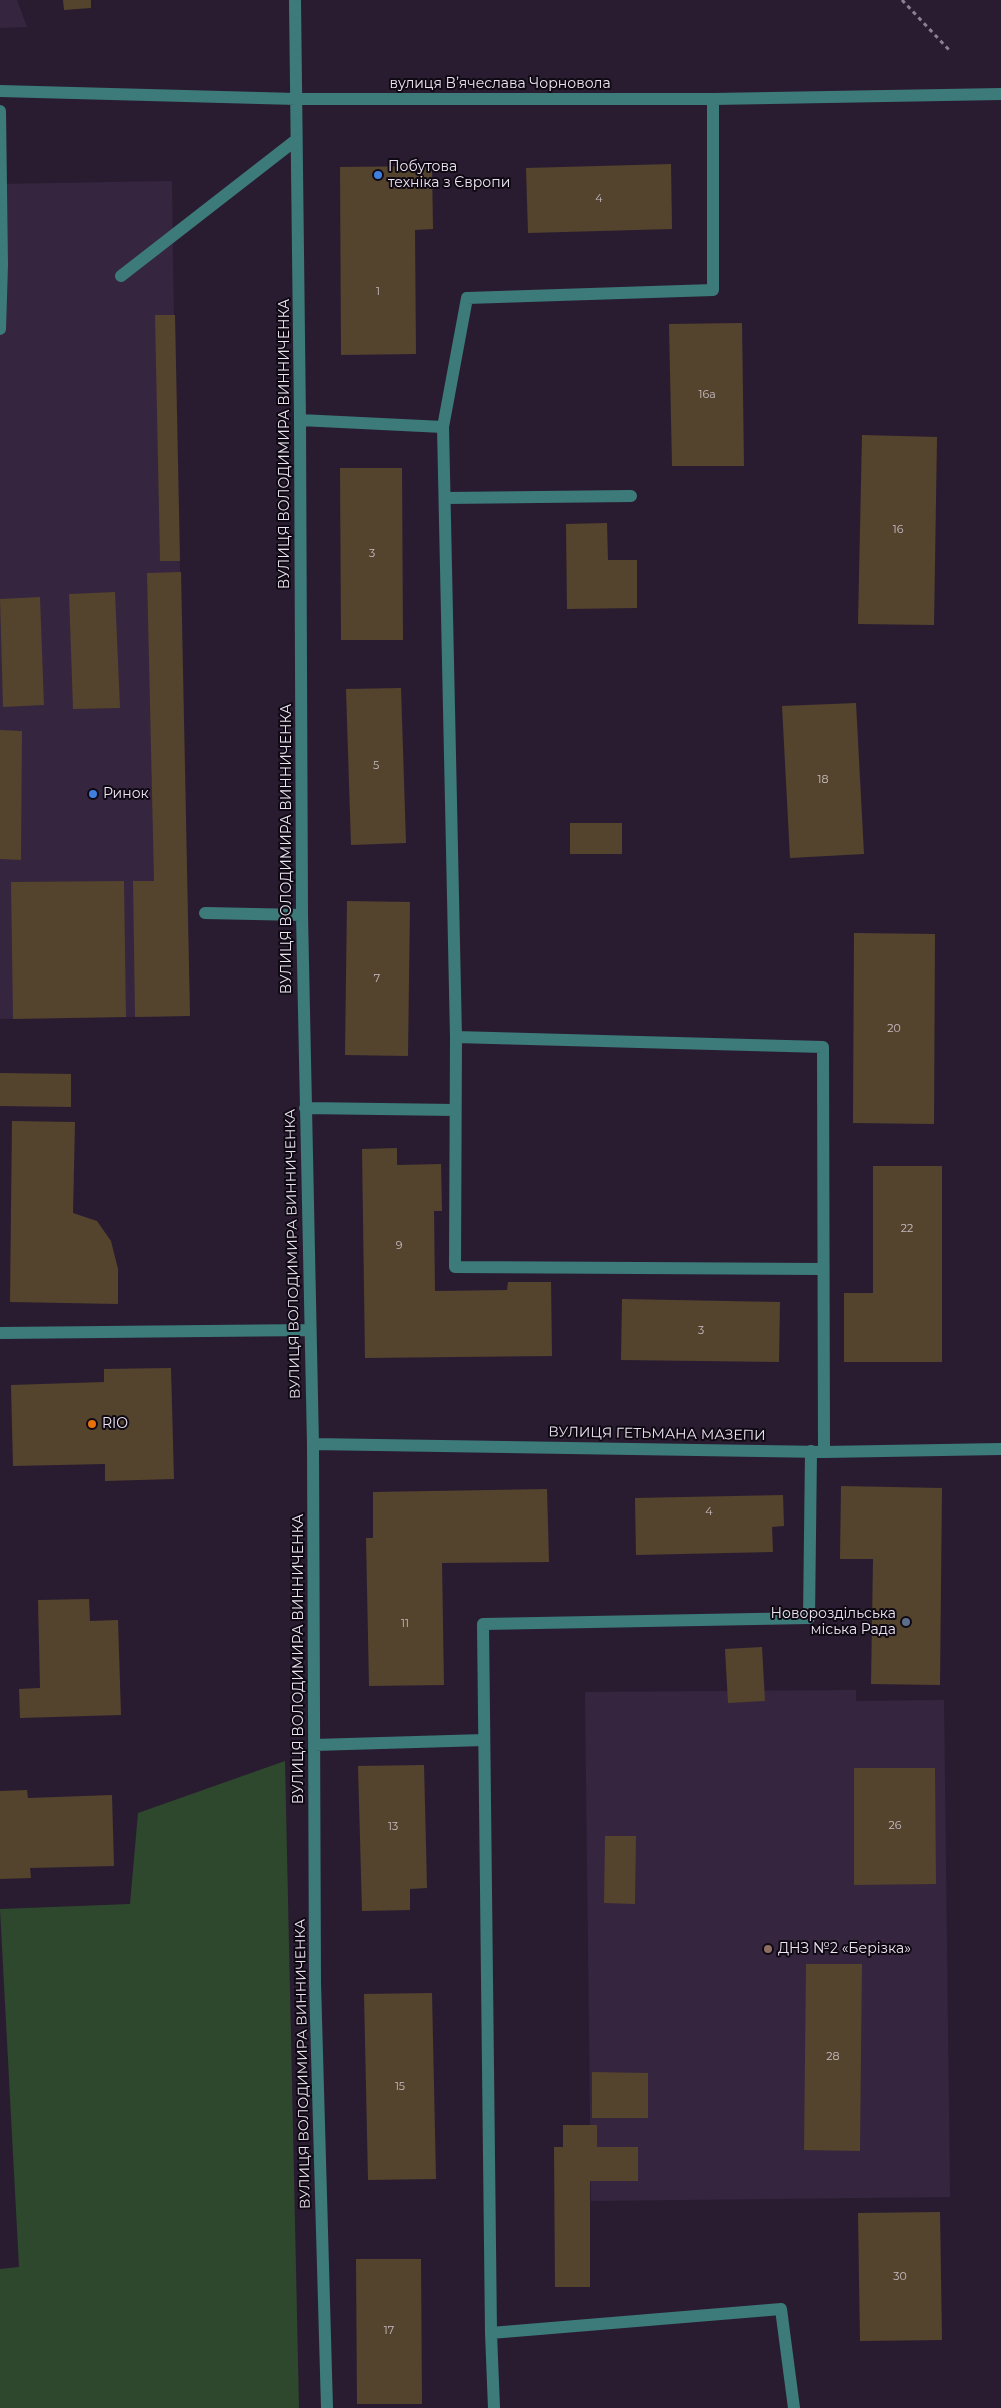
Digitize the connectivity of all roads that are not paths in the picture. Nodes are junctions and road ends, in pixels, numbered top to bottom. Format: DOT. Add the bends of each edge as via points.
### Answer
graph roads {
  1 [pos="295,0"];
  2 [pos="0,91"];
  3 [pos="1001,94"];
  4 [pos="296,99"];
  5 [pos="713,99"];
  6 [pos="0,111"];
  7 [pos="296,140"];
  8 [pos="121,276"];
  9 [pos="0,330"];
  10 [pos="300,420"];
  11 [pos="443,427"];
  12 [pos="631,496"];
  13 [pos="446,498"];
  14 [pos="205,913"];
  15 [pos="302,915"];
  16 [pos="456,1037"];
  17 [pos="305,1108"];
  18 [pos="455,1110"];
  19 [pos="823,1269"];
  20 [pos="310,1330"];
  21 [pos="0,1333"];
  22 [pos="313,1444"];
  23 [pos="1001,1449"];
  24 [pos="818,1452"];
  25 [pos="484,1740"];
  26 [pos="314,1745"];
  27 [pos="491,2333"];
  28 [pos="327,2408"];
  29 [pos="494,2408"];
  30 [pos="794,2408"];
  1 -- 4 [label="street, ВУЛИЦЯ ВОЛОДИМИРА ВИННИЧЕНКА"];
  2 -- 4 [label="street, вулиця Вʼячеслава Чорновола"];
  3 -- 5 [label="street, вулиця Вʼячеслава Чорновола"];
  4 -- 5 [label="street, вулиця Вʼячеслава Чорновола"];
  4 -- 7 [label="street, ВУЛИЦЯ ВОЛОДИМИРА ВИННИЧЕНКА"];
  5 -- 11 [label="street" via="712,290 467,298"];
  6 -- 9 [label="street"];
  7 -- 8 [label="street"];
  7 -- 10 [label="street, ВУЛИЦЯ ВОЛОДИМИРА ВИННИЧЕНКА"];
  10 -- 11 [label="street"];
  10 -- 15 [label="street, ВУЛИЦЯ ВОЛОДИМИРА ВИННИЧЕНКА"];
  11 -- 13 [label="street"];
  12 -- 13 [label="street"];
  13 -- 16 [label="street"];
  14 -- 15 [label="street"];
  15 -- 17 [label="street, ВУЛИЦЯ ВОЛОДИМИРА ВИННИЧЕНКА"];
  16 -- 18 [label="street"];
  16 -- 19 [label="street" via="822,1047"];
  17 -- 18 [label="street"];
  17 -- 20 [label="street, ВУЛИЦЯ ВОЛОДИМИРА ВИННИЧЕНКА"];
  18 -- 19 [label="street" via="455,1267"];
  19 -- 24 [label="street"];
  20 -- 21 [label="street"];
  20 -- 22 [label="street, ВУЛИЦЯ ВОЛОДИМИРА ВИННИЧЕНКА"];
  22 -- 24 [label="street, ВУЛИЦЯ ГЕТЬМАНА МАЗЕПИ"];
  22 -- 26 [label="street, ВУЛИЦЯ ВОЛОДИМИРА ВИННИЧЕНКА"];
  23 -- 24 [label="street, ВУЛИЦЯ ГЕТЬМАНА МАЗЕПИ"];
  24 -- 25 [label="street" via="808,1618 483,1624"];
  25 -- 26 [label="street"];
  25 -- 27 [label="street"];
  26 -- 28 [label="street, ВУЛИЦЯ ВОЛОДИМИРА ВИННИЧЕНКА" via="315,1983"];
  27 -- 29 [label="street"];
  27 -- 30 [label="street" via="781,2309"];
}
